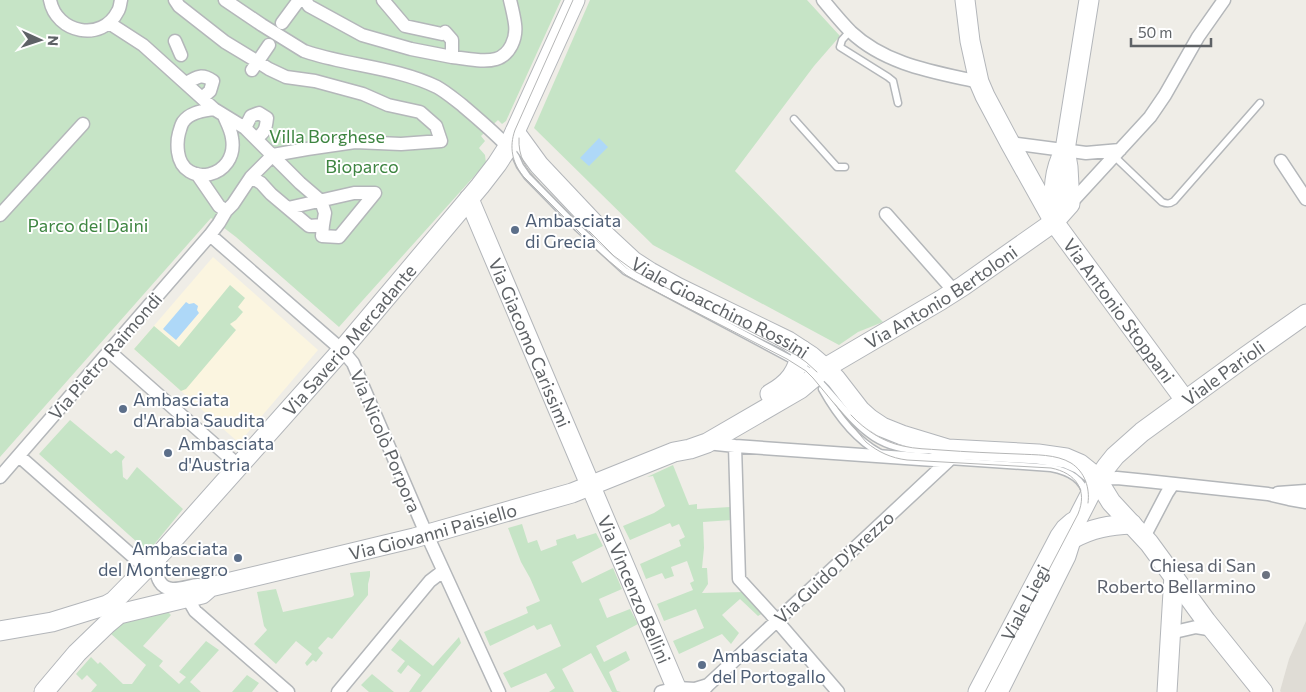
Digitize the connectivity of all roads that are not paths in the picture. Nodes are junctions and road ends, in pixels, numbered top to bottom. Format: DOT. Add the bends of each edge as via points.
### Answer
graph roads {
  1 [pos="50,0"];
  2 [pos="121,0"];
  3 [pos="175,0"];
  4 [pos="225,0"];
  5 [pos="299,0"];
  6 [pos="305,0"];
  7 [pos="383,0"];
  8 [pos="510,0"];
  9 [pos="575,0"];
  10 [pos="823,0"];
  11 [pos="965,0"];
  12 [pos="1089,0"];
  13 [pos="1224,0"];
  14 [pos="109,23"];
  15 [pos="282,23"];
  16 [pos="850,31"];
  17 [pos="175,41"];
  18 [pos="269,45"];
  19 [pos="181,55"];
  20 [pos="452,56"];
  21 [pos="255,66"];
  22 [pos="980,82"];
  23 [pos="186,83"];
  24 [pos="202,98"];
  25 [pos="898,103"];
  26 [pos="1260,103"];
  27 [pos="219,113"];
  28 [pos="794,119"];
  29 [pos="83,124"];
  30 [pos="245,128"];
  31 [pos="256,138"];
  32 [pos="512,139"];
  33 [pos="1010,143"];
  34 [pos="1065,150"];
  35 [pos="1117,153"];
  36 [pos="273,156"];
  37 [pos="1281,161"];
  38 [pos="845,167"];
  39 [pos="197,174"];
  40 [pos="251,178"];
  41 [pos="469,199"];
  42 [pos="1306,199"];
  43 [pos="321,201"];
  44 [pos="1070,204"];
  45 [pos="288,208"];
  46 [pos="226,211"];
  47 [pos="886,214"];
  48 [pos="0,215"];
  49 [pos="1054,222"];
  50 [pos="323,225"];
  51 [pos="210,235"];
  52 [pos="954,292"];
  53 [pos="1306,314"];
  54 [pos="342,350"];
  55 [pos="110,352"];
  56 [pos="800,356"];
  57 [pos="820,372"];
  58 [pos="1185,400"];
  59 [pos="707,443"];
  60 [pos="735,446"];
  61 [pos="674,452"];
  62 [pos="952,453"];
  63 [pos="19,456"];
  64 [pos="888,457"];
  65 [pos="1060,463"];
  66 [pos="239,466"];
  67 [pos="0,477"];
  68 [pos="1098,479"];
  69 [pos="1173,484"];
  70 [pos="591,486"];
  71 [pos="1306,491"];
  72 [pos="1268,494"];
  73 [pos="1306,502"];
  74 [pos="1082,511"];
  75 [pos="1139,531"];
  76 [pos="426,535"];
  77 [pos="1072,539"];
  78 [pos="164,550"];
  79 [pos="146,568"];
  80 [pos="443,571"];
  81 [pos="1174,575"];
  82 [pos="210,587"];
  83 [pos="187,598"];
  84 [pos="776,620"];
  85 [pos="52,622"];
  86 [pos="1025,622"];
  87 [pos="1214,630"];
  88 [pos="0,631"];
  89 [pos="1170,633"];
  90 [pos="77,653"];
  91 [pos="705,688"];
  92 [pos="672,691"];
  93 [pos="44,692"];
  94 [pos="288,692"];
  95 [pos="338,692"];
  96 [pos="499,692"];
  97 [pos="838,692"];
  98 [pos="978,692"];
  99 [pos="998,692"];
  100 [pos="1167,692"];
  101 [pos="1263,692"];
  1 -- 14 [label="street" via="57,16 68,26 82,31 96,30"];
  2 -- 14 [label="street"];
  3 -- 21 [label="street"];
  4 -- 32 [label="street" via="310,54 390,72 437,87 493,131"];
  5 -- 15 [label="street"];
  6 -- 20 [label="street" via="309,6 362,35"];
  7 -- 20 [label="street" via="405,26 445,32 452,40"];
  8 -- 20 [label="street" via="515,31 510,48 504,55 486,60"];
  9 -- 32 [label="street, Via Saverio Mercadante"];
  10 -- 16 [label="street"];
  11 -- 22 [label="street, Via Antonio Stoppani"];
  12 -- 34 [label="street"];
  13 -- 35 [label="street" via="1198,37 1158,107"];
  14 -- 23 [label="street" via="143,45"];
  16 -- 22 [label="street" via="897,61"];
  16 -- 25 [label="lane" via="840,48 893,81"];
  17 -- 19 [label="street"];
  18 -- 21 [label="street"];
  21 -- 36 [label="street" via="420,112 436,126 441,141 401,144 356,142"];
  22 -- 33 [label="street, Via Antonio Stoppani"];
  23 -- 24 [label="street"];
  23 -- 24 [label="street" via="206,76 213,82"];
  24 -- 27 [label="street"];
  26 -- 35 [label="lane" via="1171,203 1162,202"];
  27 -- 30 [label="street"];
  27 -- 39 [label="street" via="232,138 230,159 212,174"];
  27 -- 39 [label="street" via="195,112 183,122 177,140 179,158 190,172"];
  28 -- 38 [label="lane" via="837,167"];
  29 -- 48 [label="street"];
  30 -- 31 [label="street"];
  30 -- 31 [label="street" via="251,116 259,113 267,118 262,135"];
  31 -- 36 [label="street"];
  32 -- 41 [label="street, Via Saverio Mercadante"];
  32 -- 56 [label="street, Viale Gioacchino Rossini" via="633,261 788,341"];
  33 -- 34 [label="street"];
  33 -- 49 [label="street, Via Antonio Stoppani"];
  34 -- 35 [label="street"];
  34 -- 44 [label="street"];
  34 -- 49 [label="street" via="1056,172"];
  35 -- 44 [label="street"];
  36 -- 40 [label="street, Via Pietro Raimondi"];
  36 -- 43 [label="street"];
  37 -- 42 [label="street"];
  39 -- 46 [label="street"];
  40 -- 45 [label="street"];
  40 -- 46 [label="street, Via Pietro Raimondi"];
  41 -- 54 [label="street, Via Saverio Mercadante"];
  41 -- 70 [label="street, Via Giacomo Carissimi"];
  43 -- 45 [label="street"];
  43 -- 50 [label="street" via="325,213"];
  43 -- 50 [label="street" via="354,193 375,193 339,236 322,236"];
  44 -- 49 [label="street, Via Antonio Bertoloni"];
  45 -- 50 [label="street" via="309,226"];
  46 -- 51 [label="street, Via Pietro Raimondi"];
  47 -- 52 [label="street"];
  49 -- 52 [label="street, Via Antonio Bertoloni"];
  49 -- 58 [label="street, Via Antonio Stoppani"];
  51 -- 54 [label="street, Via Nicolò Porpora"];
  51 -- 55 [label="street, Via Pietro Raimondi"];
  52 -- 57 [label="street, Via Antonio Bertoloni"];
  53 -- 58 [label="street, Viale Parioli"];
  54 -- 66 [label="street, Via Saverio Mercadante"];
  54 -- 76 [label="street, Via Nicolò Porpora" via="353,363"];
  55 -- 63 [label="street, Via Pietro Raimondi"];
  55 -- 66 [label="street"];
  56 -- 57 [label="street, Viale Gioacchino Rossini"];
  56 -- 61 [label="street, Via Giovanni Paisiello" via="790,380 782,387 692,438"];
  57 -- 59 [label="street, Via Giovanni Paisiello" via="800,389"];
  57 -- 62 [label="street, Viale Gioacchino Rossini" via="836,379 856,405 876,423"];
  57 -- 64 [label="lane, Viale Gioacchino Rossini" via="831,404 852,432"];
  58 -- 68 [label="street, Viale Parioli" via="1115,456"];
  59 -- 60 [label="street"];
  59 -- 61 [label="street, Via Giovanni Paisiello"];
  60 -- 64 [label="street"];
  60 -- 84 [label="street" via="739,579"];
  61 -- 70 [label="street, Via Giovanni Paisiello"];
  62 -- 64 [label="street, Viale Gioacchino Rossini"];
  62 -- 65 [label="street, Viale Gioacchino Rossini" via="1038,454"];
  62 -- 84 [label="street, Via Guido D'Arezzo"];
  63 -- 67 [label="street, Via Pietro Raimondi"];
  63 -- 79 [label="street"];
  65 -- 68 [label="street, Viale Gioacchino Rossini" via="1080,464"];
  65 -- 74 [label="lane" via="1085,489"];
  66 -- 78 [label="street, Via Saverio Mercadante"];
  68 -- 69 [label="street"];
  68 -- 74 [label="street, Viale Parioli"];
  68 -- 75 [label="street" via="1106,496"];
  69 -- 72 [label="street"];
  69 -- 75 [label="street"];
  70 -- 76 [label="street, Via Giovanni Paisiello"];
  70 -- 92 [label="street, Via Vincenzo Bellini"];
  71 -- 72 [label="street"];
  72 -- 73 [label="street"];
  74 -- 77 [label="street, Viale Liegi"];
  74 -- 86 [label="lane, Viale Liegi"];
  74 -- 98 [label="street, Viale Liegi" via="1060,536"];
  75 -- 77 [label="street" via="1097,528"];
  75 -- 81 [label="street"];
  76 -- 80 [label="street, Via Nicolò Porpora"];
  76 -- 82 [label="street, Via Giovanni Paisiello"];
  77 -- 99 [label="street, Viale Liegi"];
  78 -- 79 [label="street, Via Saverio Mercadante"];
  78 -- 82 [label="street" via="156,572 163,586 172,589 200,585"];
  79 -- 85 [label="street, Via Saverio Mercadante" via="114,602"];
  80 -- 95 [label="street" via="430,581"];
  80 -- 96 [label="street, Via Nicolò Porpora"];
  81 -- 87 [label="street"];
  81 -- 89 [label="street"];
  82 -- 83 [label="street, Via Giovanni Paisiello" via="202,594"];
  83 -- 90 [label="street, Via Giovanni Paisiello" via="119,614"];
  83 -- 94 [label="street" via="196,611"];
  84 -- 91 [label="street, Via Guido D'Arezzo"];
  84 -- 97 [label="street"];
  85 -- 88 [label="street"];
  85 -- 90 [label="street" via="80,629 82,639"];
  87 -- 89 [label="street" via="1196,627"];
  87 -- 101 [label="street"];
  89 -- 100 [label="street"];
  90 -- 93 [label="street, Via Giovanni Paisiello"];
  91 -- 92 [label="street, Via Guido D'Arezzo"];
}
